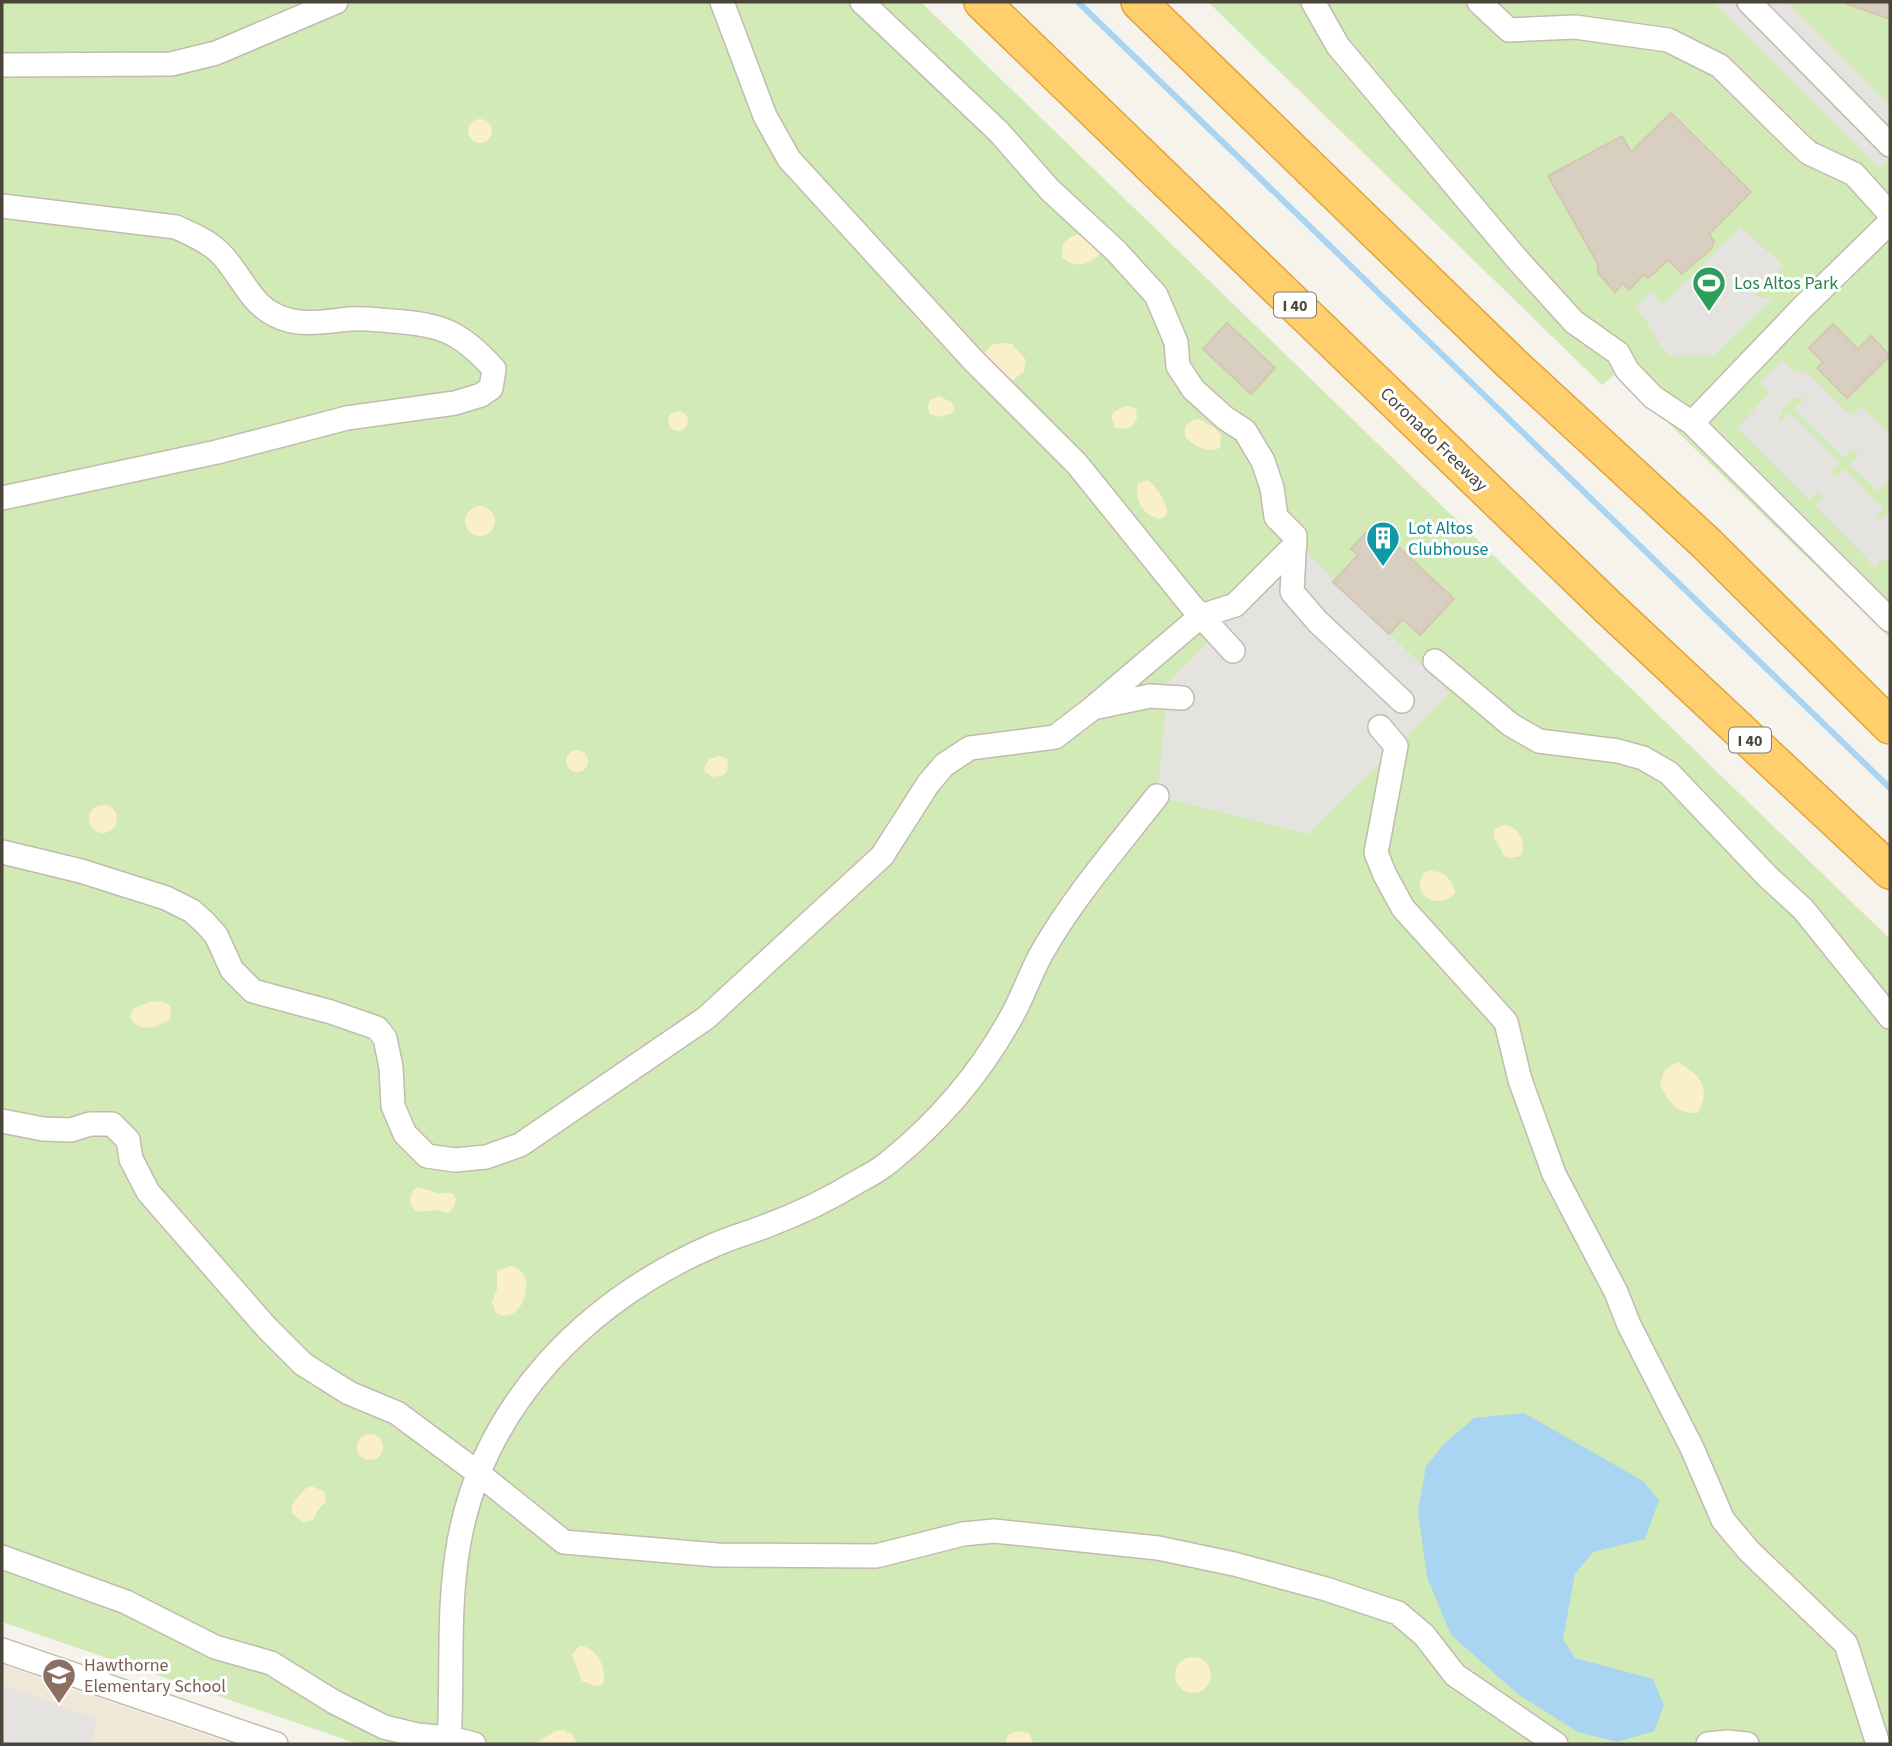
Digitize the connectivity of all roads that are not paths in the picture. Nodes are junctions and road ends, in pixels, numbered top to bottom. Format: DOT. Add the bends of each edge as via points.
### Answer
graph roads {
  1 [pos="336,2"];
  2 [pos="722,2"];
  3 [pos="862,2"];
  4 [pos="982,2"];
  5 [pos="1139,2"];
  6 [pos="1313,2"];
  7 [pos="1479,2"];
  8 [pos="1749,2"];
  9 [pos="2,65"];
  10 [pos="1890,145"];
  11 [pos="2,206"];
  12 [pos="1890,214"];
  13 [pos="1890,222"];
  14 [pos="1692,423"];
  15 [pos="2,498"];
  16 [pos="1706,543"];
  17 [pos="1296,545"];
  18 [pos="1609,608"];
  19 [pos="1201,616"];
  20 [pos="1890,620"];
  21 [pos="1233,651"];
  22 [pos="1435,662"];
  23 [pos="1182,698"];
  24 [pos="1890,699"];
  25 [pos="1402,701"];
  26 [pos="1093,708"];
  27 [pos="1890,726"];
  28 [pos="1380,727"];
  29 [pos="1157,796"];
  30 [pos="2,852"];
  31 [pos="1890,871"];
  32 [pos="1890,896"];
  33 [pos="1890,1017"];
  34 [pos="2,1121"];
  35 [pos="478,1473"];
  36 [pos="2,1557"];
  37 [pos="2,1650"];
  38 [pos="450,1741"];
  39 [pos="275,1744"];
  40 [pos="474,1744"];
  41 [pos="1556,1744"];
  42 [pos="1708,1744"];
  43 [pos="1746,1744"];
  44 [pos="1878,1744"];
  1 -- 9 [label="street" via="216,53 171,64"];
  2 -- 19 [label="street" via="765,116 789,159 973,360 1077,464"];
  3 -- 17 [label="street" via="999,132 1156,295 1176,342 1178,366 1193,389 1245,431 1263,461 1276,517 1295,536"];
  4 -- 18 [label="highway, Coronado Freeway / I 40"];
  5 -- 16 [label="highway" via="1511,363"];
  6 -- 14 [label="street" via="1338,46 1516,258 1574,322 1618,352 1627,370 1653,397"];
  7 -- 12 [label="street" via="1509,30 1575,27 1668,40 1720,66 1798,144 1854,174"];
  8 -- 10 [label="street"];
  11 -- 15 [label="street" via="177,227 219,252 252,296 273,314 310,323 353,319 438,326 453,332 494,369 491,388 455,403 348,418 217,452"];
  13 -- 14 [label="street"];
  14 -- 20 [label="street"];
  16 -- 24 [label="highway"];
  16 -- 27 [label="highway"];
  17 -- 19 [label="street" via="1235,605"];
  17 -- 25 [label="street" via="1292,593"];
  18 -- 31 [label="highway, Coronado Freeway / I 40"];
  18 -- 32 [label="highway"];
  19 -- 21 [label="street"];
  19 -- 26 [label="street"];
  22 -- 33 [label="street" via="1511,725 1539,741 1618,751 1669,773 1803,909"];
  23 -- 26 [label="street" via="1150,696"];
  26 -- 30 [label="street" via="1055,737 970,748 944,765 882,856 706,1018 520,1145 486,1157 455,1160 427,1156 405,1134 393,1106 391,1067 385,1038 377,1028 253,991 233,970 216,935 192,911 81,871"];
  28 -- 44 [label="street" via="1396,746 1376,853 1385,875 1403,908 1506,1022 1520,1080 1554,1174 1616,1292 1723,1520 1846,1644"];
  29 -- 35 [label="street" via="1075,902 1043,951 987,1059 943,1113 887,1164 826,1201 712,1246 631,1289 583,1327 540,1370 491,1441"];
  34 -- 35 [label="street" via="71,1130 112,1124 128,1140 131,1159 148,1192 303,1364 349,1393 397,1413"];
  35 -- 38 [label="street" via="466,1508 454,1579"];
  35 -- 41 [label="street" via="564,1542 717,1555 876,1556 994,1531 1158,1548 1234,1564 1398,1614 1424,1635 1455,1675"];
  36 -- 38 [label="street" via="126,1602 215,1647 271,1663 384,1727"];
  37 -- 39 [label="street"];
  38 -- 40 [label="street"];
  42 -- 43 [label="street"];
}
